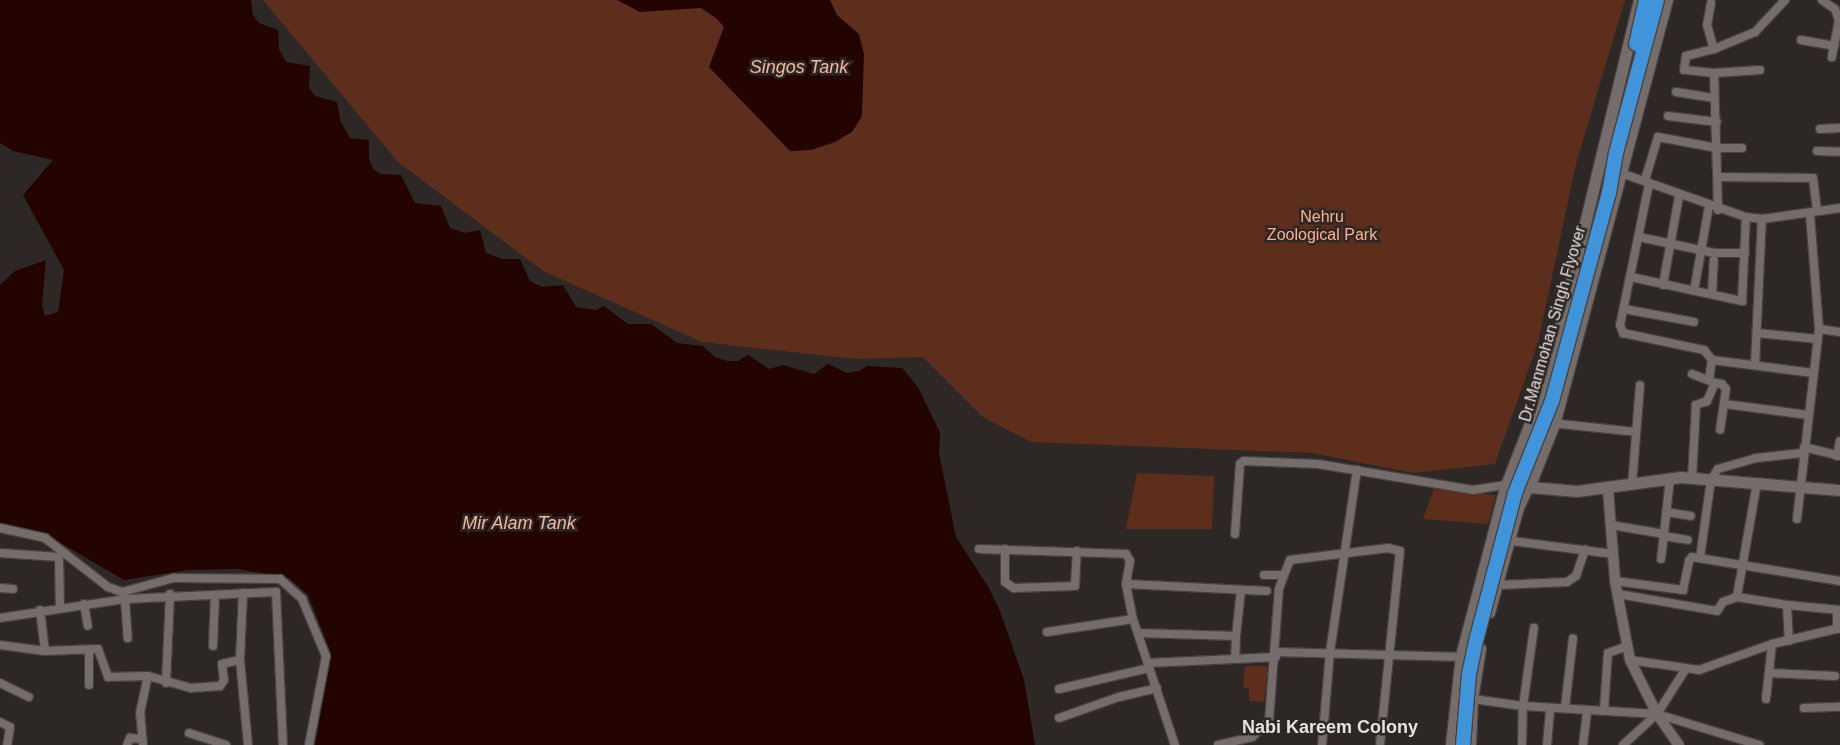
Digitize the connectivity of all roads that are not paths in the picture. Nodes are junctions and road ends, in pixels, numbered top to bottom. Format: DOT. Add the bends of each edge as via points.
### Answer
graph roads {
  1 [pos="1639,0"];
  2 [pos="1646,0"];
  3 [pos="1657,0"];
  4 [pos="1667,0"];
  5 [pos="1785,0"];
  6 [pos="1822,0"];
  7 [pos="1711,3"];
  8 [pos="1801,40"];
  9 [pos="1834,46"];
  10 [pos="1714,49"];
  11 [pos="1832,57"];
  12 [pos="1760,70"];
  13 [pos="1714,73"];
  14 [pos="1676,92"];
  15 [pos="1716,98"];
  16 [pos="1668,116"];
  17 [pos="1610,117"];
  18 [pos="1634,120"];
  19 [pos="1717,122"];
  20 [pos="1840,128"];
  21 [pos="1820,129"];
  22 [pos="1717,148"];
  23 [pos="1742,148"];
  24 [pos="1817,151"];
  25 [pos="1840,152"];
  26 [pos="1621,173"];
  27 [pos="1718,177"];
  28 [pos="1647,182"];
  29 [pos="1679,196"];
  30 [pos="1709,206"];
  31 [pos="1840,208"];
  32 [pos="1718,210"];
  33 [pos="1813,212"];
  34 [pos="1746,217"];
  35 [pos="1762,219"];
  36 [pos="1639,237"];
  37 [pos="1670,242"];
  38 [pos="1702,250"];
  39 [pos="1746,253"];
  40 [pos="1714,260"];
  41 [pos="1631,277"];
  42 [pos="1662,285"];
  43 [pos="1694,291"];
  44 [pos="1712,294"];
  45 [pos="1624,309"];
  46 [pos="1694,322"];
  47 [pos="1819,329"];
  48 [pos="1840,332"];
  49 [pos="1757,333"];
  50 [pos="1818,338"];
  51 [pos="1712,360"];
  52 [pos="1755,365"];
  53 [pos="1813,373"];
  54 [pos="1692,374"];
  55 [pos="1712,381"];
  56 [pos="1640,385"];
  57 [pos="1725,404"];
  58 [pos="1808,415"];
  59 [pos="1532,418"];
  60 [pos="1554,424"];
  61 [pos="1720,430"];
  62 [pos="1636,432"];
  63 [pos="1840,441"];
  64 [pos="1804,450"];
  65 [pos="1839,456"];
  66 [pos="1357,470"];
  67 [pos="1670,478"];
  68 [pos="1692,478"];
  69 [pos="1711,480"];
  70 [pos="1757,483"];
  71 [pos="1506,485"];
  72 [pos="1632,486"];
  73 [pos="1800,487"];
  74 [pos="1529,488"];
  75 [pos="1608,489"];
  76 [pos="1840,490"];
  77 [pos="1666,512"];
  78 [pos="1691,516"];
  79 [pos="1797,519"];
  80 [pos="1611,525"];
  81 [pos="0,528"];
  82 [pos="1235,534"];
  83 [pos="1664,535"];
  84 [pos="1688,540"];
  85 [pos="1512,541"];
  86 [pos="979,549"];
  87 [pos="1005,549"];
  88 [pos="1586,550"];
  89 [pos="1077,551"];
  90 [pos="0,553"];
  91 [pos="1345,554"];
  92 [pos="1613,554"];
  93 [pos="1700,558"];
  94 [pos="1661,559"];
  95 [pos="1744,566"];
  96 [pos="1264,575"];
  97 [pos="1284,575"];
  98 [pos="1615,581"];
  99 [pos="1840,581"];
  100 [pos="1126,584"];
  101 [pos="1499,585"];
  102 [pos="0,588"];
  103 [pos="13,589"];
  104 [pos="1241,590"];
  105 [pos="1267,591"];
  106 [pos="243,593"];
  107 [pos="170,594"];
  108 [pos="1618,594"];
  109 [pos="215,595"];
  110 [pos="1737,597"];
  111 [pos="125,599"];
  112 [pos="84,604"];
  113 [pos="1786,605"];
  114 [pos="60,607"];
  115 [pos="40,610"];
  116 [pos="1839,610"];
  117 [pos="0,618"];
  118 [pos="1133,619"];
  119 [pos="88,626"];
  120 [pos="1534,628"];
  121 [pos="1839,629"];
  122 [pos="1047,632"];
  123 [pos="1138,633"];
  124 [pos="1236,636"];
  125 [pos="128,638"];
  126 [pos="1573,638"];
  127 [pos="1789,641"];
  128 [pos="1772,644"];
  129 [pos="0,645"];
  130 [pos="212,646"];
  131 [pos="1627,646"];
  132 [pos="89,650"];
  133 [pos="45,651"];
  134 [pos="1330,652"];
  135 [pos="1390,654"];
  136 [pos="1276,655"];
  137 [pos="1461,656"];
  138 [pos="1235,659"];
  139 [pos="240,660"];
  140 [pos="1630,660"];
  141 [pos="1479,661"];
  142 [pos="1148,665"];
  143 [pos="1685,670"];
  144 [pos="1769,673"];
  145 [pos="148,676"];
  146 [pos="1836,676"];
  147 [pos="0,683"];
  148 [pos="166,683"];
  149 [pos="89,685"];
  150 [pos="1157,688"];
  151 [pos="1059,689"];
  152 [pos="29,697"];
  153 [pos="1474,699"];
  154 [pos="1766,699"];
  155 [pos="1523,706"];
  156 [pos="1550,708"];
  157 [pos="1565,708"];
  158 [pos="1804,708"];
  159 [pos="1840,708"];
  160 [pos="1604,710"];
  161 [pos="1587,711"];
  162 [pos="1657,714"];
  163 [pos="1059,718"];
  164 [pos="0,722"];
  165 [pos="189,733"];
  166 [pos="1252,737"];
  167 [pos="142,742"];
  168 [pos="1744,742"];
  169 [pos="1380,743"];
  170 [pos="1625,744"];
  171 [pos="7,745"];
  172 [pos="127,745"];
  173 [pos="226,745"];
  174 [pos="248,745"];
  175 [pos="283,745"];
  176 [pos="309,745"];
  177 [pos="1175,745"];
  178 [pos="1218,745"];
  179 [pos="1256,745"];
  180 [pos="1322,745"];
  181 [pos="1451,745"];
  182 [pos="1456,745"];
  183 [pos="1463,745"];
  184 [pos="1471,745"];
  185 [pos="1522,745"];
  186 [pos="1547,745"];
  187 [pos="1583,745"];
  188 [pos="1679,745"];
  189 [pos="1759,745"];
  1 -- 17 [label="main road"];
  2 -- 182 [label="highway, Dr.Manmohan Singh Flyover, bridge" via="1591,238 1537,428 1513,483 1470,636 1460,691"];
  3 -- 183 [label="highway, Dr.Manmohan Singh Flyover, bridge" via="1616,153 1609,194 1552,401 1515,493 1479,628 1469,674"];
  4 -- 18 [label="main road"];
  5 -- 10 [label="street" via="1756,32"];
  6 -- 9 [label="street" via="1838,14"];
  7 -- 10 [label="street" via="1708,25"];
  8 -- 9 [label="street"];
  9 -- 11 [label="street"];
  10 -- 13 [label="street" via="1686,56 1684,70"];
  12 -- 13 [label="street"];
  13 -- 15 [label="street"];
  14 -- 15 [label="street"];
  15 -- 19 [label="street"];
  16 -- 19 [label="street"];
  17 -- 18 [label="main road"];
  17 -- 59 [label="main road" via="1560,326"];
  18 -- 26 [label="main road"];
  19 -- 22 [label="street"];
  20 -- 21 [label="street"];
  22 -- 23 [label="street"];
  22 -- 27 [label="street"];
  22 -- 28 [label="street" via="1658,137"];
  24 -- 25 [label="street"];
  26 -- 28 [label="street"];
  26 -- 60 [label="main road"];
  27 -- 32 [label="street"];
  27 -- 33 [label="street" via="1813,178"];
  28 -- 29 [label="street"];
  28 -- 36 [label="street"];
  29 -- 30 [label="street"];
  29 -- 37 [label="street"];
  30 -- 32 [label="street"];
  30 -- 38 [label="street"];
  31 -- 33 [label="street"];
  32 -- 34 [label="street"];
  33 -- 35 [label="street"];
  33 -- 47 [label="street"];
  34 -- 35 [label="street"];
  34 -- 39 [label="street"];
  35 -- 49 [label="street"];
  36 -- 37 [label="street"];
  36 -- 41 [label="street"];
  37 -- 38 [label="street"];
  37 -- 42 [label="street"];
  38 -- 39 [label="street"];
  38 -- 43 [label="street"];
  39 -- 44 [label="street" via="1742,301"];
  40 -- 44 [label="street"];
  41 -- 42 [label="street"];
  41 -- 45 [label="street"];
  42 -- 43 [label="street"];
  43 -- 44 [label="street"];
  45 -- 46 [label="street"];
  45 -- 51 [label="street" via="1620,325 1623,333 1704,350"];
  47 -- 48 [label="street"];
  47 -- 50 [label="street"];
  49 -- 50 [label="street"];
  49 -- 52 [label="street"];
  50 -- 53 [label="street"];
  51 -- 52 [label="street"];
  51 -- 55 [label="street"];
  52 -- 53 [label="street"];
  53 -- 58 [label="street"];
  54 -- 55 [label="street"];
  55 -- 57 [label="street" via="1725,386"];
  55 -- 68 [label="street" via="1707,401 1696,405"];
  56 -- 62 [label="street"];
  57 -- 58 [label="street"];
  57 -- 61 [label="street"];
  58 -- 64 [label="street"];
  59 -- 60 [label="street"];
  59 -- 71 [label="main road"];
  60 -- 62 [label="street"];
  60 -- 74 [label="main road"];
  62 -- 72 [label="street"];
  63 -- 65 [label="street"];
  64 -- 65 [label="street"];
  64 -- 69 [label="street" via="1756,458 1718,469"];
  64 -- 73 [label="street"];
  66 -- 71 [label="street" via="1473,490"];
  66 -- 82 [label="street" via="1318,464 1242,462"];
  66 -- 91 [label="street"];
  67 -- 68 [label="main road"];
  67 -- 72 [label="main road"];
  67 -- 77 [label="street"];
  68 -- 69 [label="main road"];
  69 -- 70 [label="main road"];
  69 -- 93 [label="street"];
  70 -- 73 [label="main road"];
  70 -- 95 [label="street"];
  71 -- 74 [label="main road"];
  71 -- 137 [label="street"];
  72 -- 75 [label="main road"];
  73 -- 76 [label="main road"];
  73 -- 79 [label="street"];
  74 -- 75 [label="main road"];
  74 -- 85 [label="street" via="1519,508"];
  75 -- 80 [label="street"];
  77 -- 78 [label="street"];
  77 -- 83 [label="street"];
  80 -- 83 [label="street"];
  80 -- 92 [label="street"];
  81 -- 176 [label="street" via="45,538 108,588 122,592 174,578 280,579 302,599 326,656"];
  83 -- 84 [label="street"];
  83 -- 94 [label="street"];
  85 -- 88 [label="street"];
  85 -- 101 [label="street"];
  86 -- 87 [label="street"];
  87 -- 89 [label="street"];
  87 -- 89 [label="street" via="1005,582 1014,588 1075,586"];
  88 -- 92 [label="street"];
  88 -- 101 [label="street" via="1576,576 1567,582"];
  89 -- 100 [label="street" via="1126,554 1130,561"];
  90 -- 114 [label="street" via="59,557"];
  91 -- 97 [label="street" via="1290,560"];
  91 -- 134 [label="street"];
  91 -- 135 [label="street" via="1388,548 1400,551"];
  92 -- 98 [label="street"];
  93 -- 95 [label="street"];
  93 -- 98 [label="street" via="1689,559 1683,590"];
  95 -- 99 [label="street"];
  95 -- 110 [label="street"];
  96 -- 97 [label="street"];
  97 -- 136 [label="street" via="1279,588"];
  98 -- 108 [label="street"];
  100 -- 104 [label="street"];
  100 -- 118 [label="street"];
  101 -- 141 [label="street"];
  102 -- 103 [label="street"];
  104 -- 105 [label="street"];
  104 -- 124 [label="street"];
  106 -- 109 [label="street"];
  106 -- 139 [label="street"];
  106 -- 175 [label="street" via="276,592"];
  107 -- 109 [label="street"];
  107 -- 111 [label="street"];
  107 -- 148 [label="street"];
  108 -- 110 [label="street" via="1717,611 1723,602"];
  108 -- 131 [label="street"];
  109 -- 130 [label="street"];
  110 -- 113 [label="street"];
  111 -- 112 [label="street"];
  111 -- 125 [label="street"];
  112 -- 114 [label="street"];
  112 -- 119 [label="street"];
  113 -- 116 [label="street"];
  113 -- 127 [label="street"];
  114 -- 115 [label="street"];
  115 -- 117 [label="street"];
  115 -- 133 [label="street"];
  116 -- 121 [label="street"];
  118 -- 122 [label="street"];
  118 -- 123 [label="street"];
  120 -- 155 [label="street"];
  121 -- 127 [label="street"];
  123 -- 124 [label="street"];
  123 -- 142 [label="street"];
  124 -- 138 [label="street"];
  126 -- 157 [label="street"];
  127 -- 128 [label="street"];
  128 -- 143 [label="street" via="1714,667"];
  128 -- 144 [label="street"];
  129 -- 133 [label="street"];
  131 -- 140 [label="street"];
  131 -- 160 [label="street" via="1608,654"];
  132 -- 133 [label="street"];
  132 -- 145 [label="street" via="98,649 108,677"];
  132 -- 149 [label="street"];
  134 -- 135 [label="street"];
  134 -- 136 [label="street"];
  134 -- 180 [label="street"];
  135 -- 137 [label="street"];
  135 -- 169 [label="street"];
  136 -- 138 [label="street"];
  136 -- 166 [label="street" via="1269,721"];
  137 -- 141 [label="street"];
  137 -- 181 [label="street"];
  138 -- 142 [label="street"];
  139 -- 148 [label="street" via="222,664 224,680 220,686 191,688"];
  139 -- 174 [label="street"];
  140 -- 143 [label="street"];
  140 -- 162 [label="street"];
  141 -- 153 [label="street"];
  142 -- 150 [label="street"];
  142 -- 151 [label="street"];
  143 -- 162 [label="street"];
  144 -- 146 [label="street"];
  144 -- 154 [label="street"];
  145 -- 148 [label="street"];
  145 -- 167 [label="street" via="140,714"];
  147 -- 152 [label="street"];
  150 -- 163 [label="street" via="1119,697"];
  150 -- 177 [label="street"];
  153 -- 155 [label="street"];
  153 -- 184 [label="street"];
  155 -- 156 [label="street"];
  155 -- 185 [label="street"];
  156 -- 157 [label="street"];
  156 -- 186 [label="street"];
  157 -- 161 [label="street"];
  158 -- 159 [label="street"];
  160 -- 161 [label="street"];
  160 -- 162 [label="street"];
  161 -- 187 [label="street"];
  162 -- 168 [label="street"];
  162 -- 170 [label="street"];
  162 -- 188 [label="street"];
  164 -- 171 [label="street" via="10,727"];
  165 -- 173 [label="street"];
  166 -- 178 [label="street"];
  166 -- 179 [label="street"];
  167 -- 172 [label="street" via="130,738"];
  168 -- 189 [label="street"];
}
